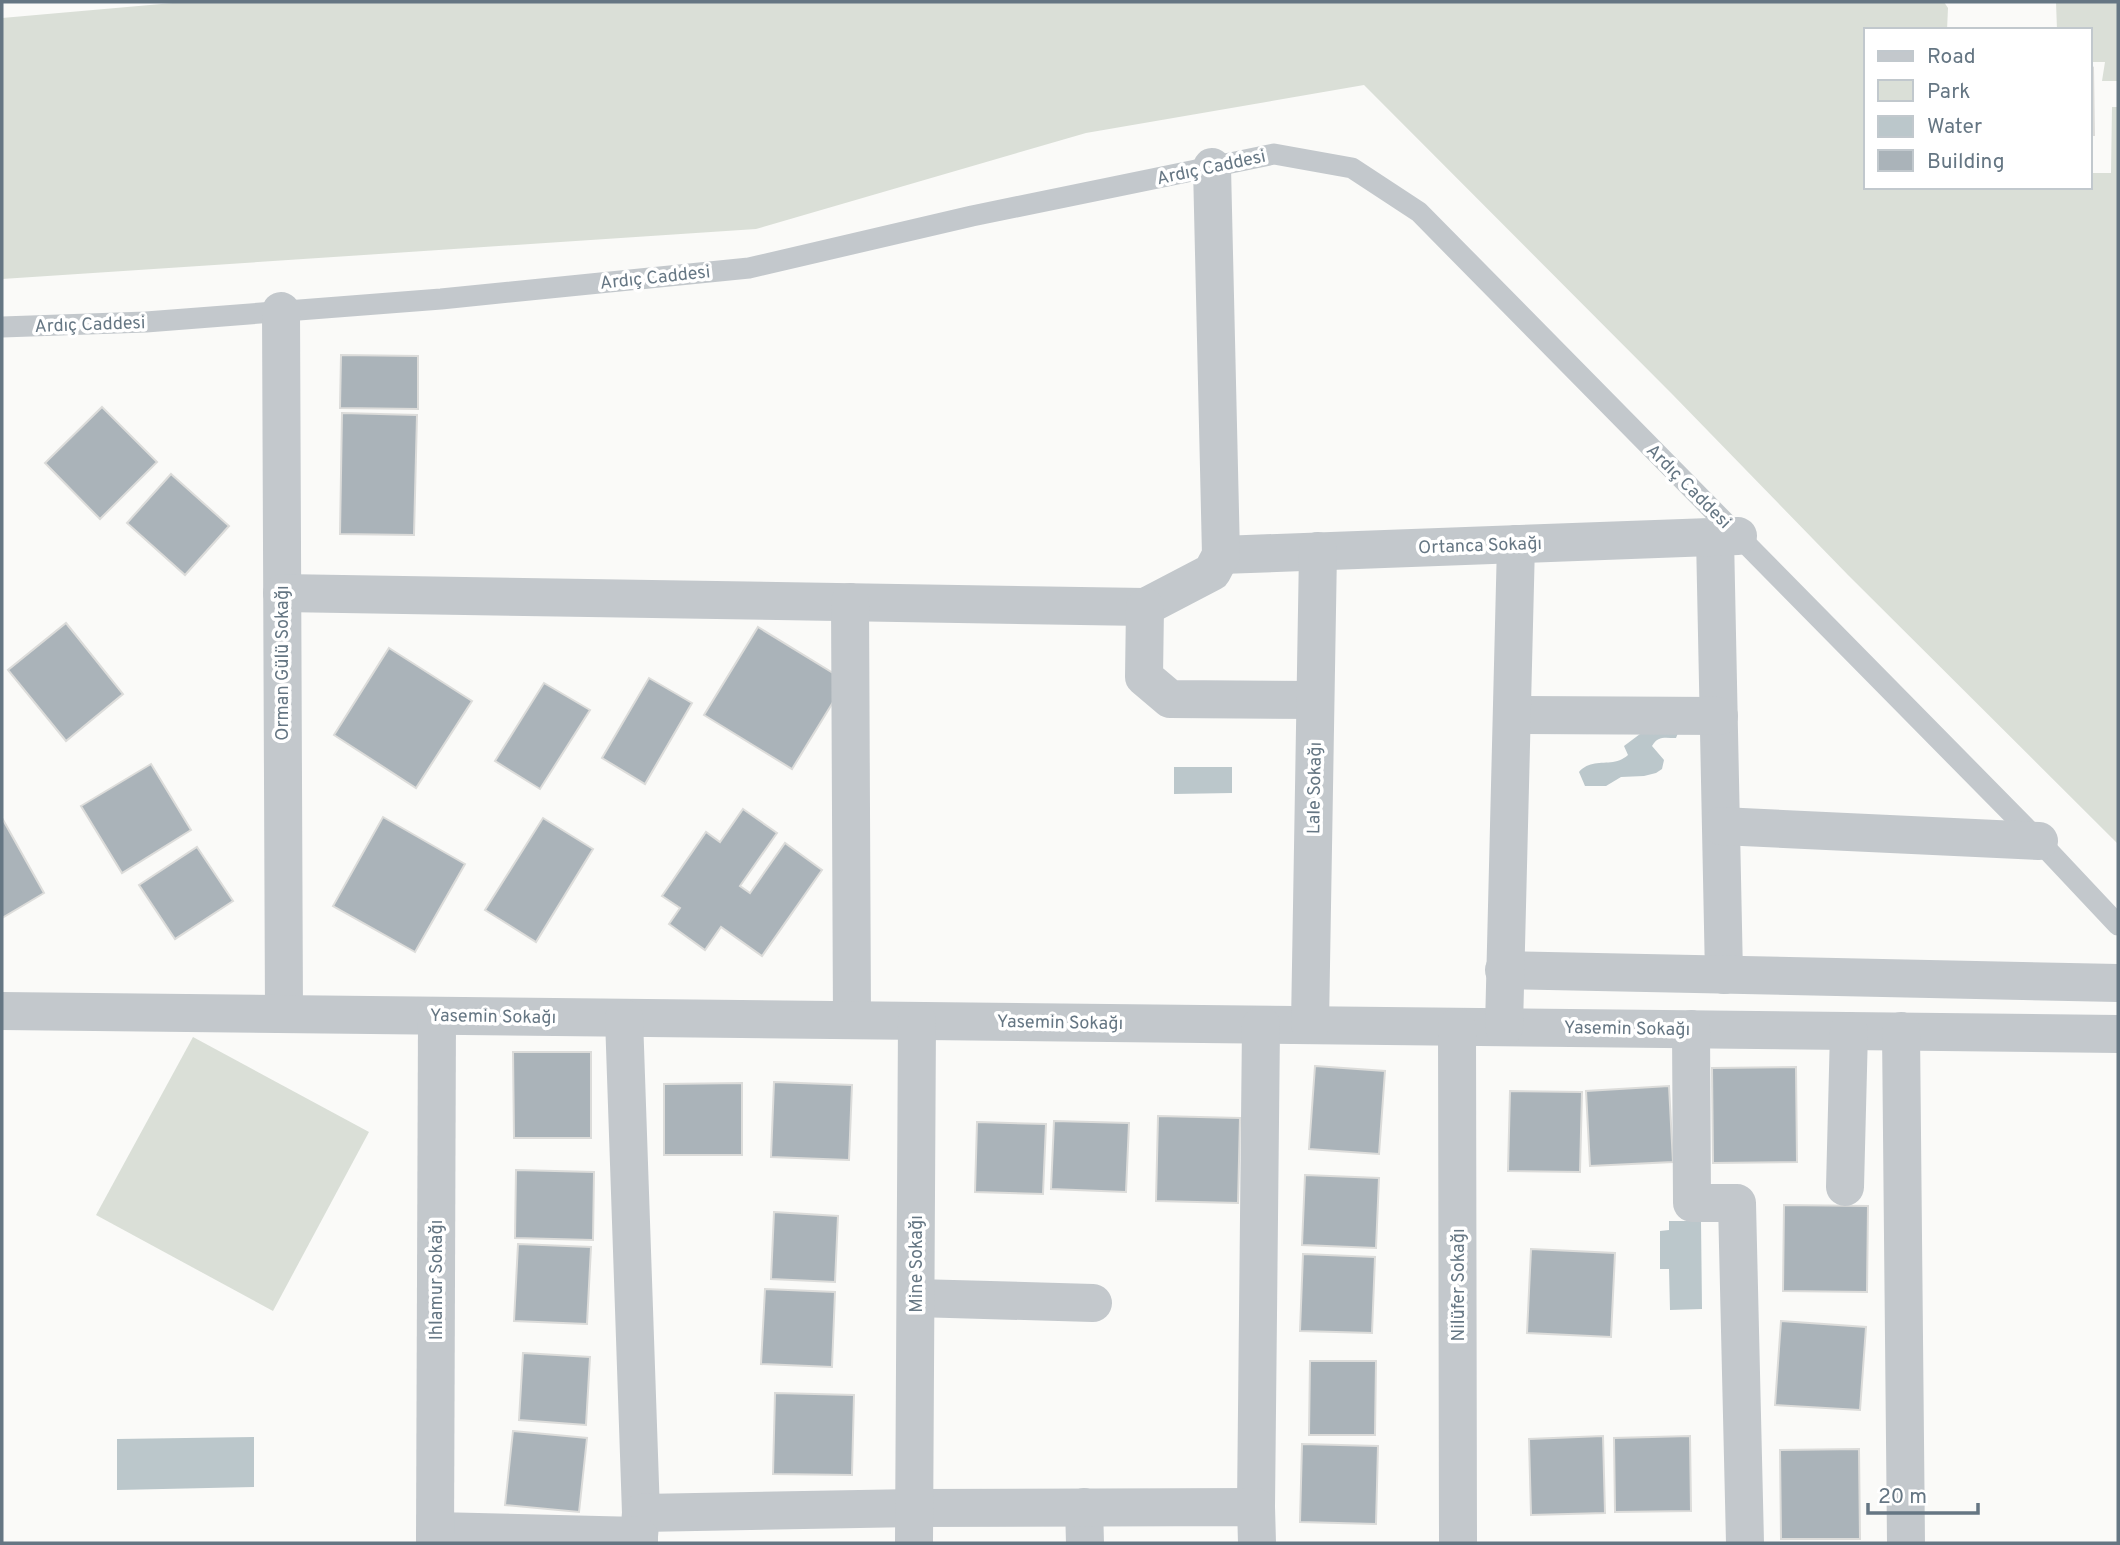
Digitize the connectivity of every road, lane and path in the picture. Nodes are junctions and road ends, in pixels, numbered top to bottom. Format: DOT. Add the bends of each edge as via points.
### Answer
graph roads {
  1 [pos="1212,167"];
  2 [pos="281,311"];
  3 [pos="2,327"];
  4 [pos="1727,536"];
  5 [pos="1516,544"];
  6 [pos="1318,551"];
  7 [pos="1221,555"];
  8 [pos="282,593"];
  9 [pos="850,602"];
  10 [pos="1145,607"];
  11 [pos="1315,700"];
  12 [pos="1512,715"];
  13 [pos="1719,716"];
  14 [pos="1721,826"];
  15 [pos="2039,841"];
  16 [pos="2118,925"];
  17 [pos="1504,970"];
  18 [pos="1724,975"];
  19 [pos="2118,983"];
  20 [pos="2,1011"];
  21 [pos="284,1014"];
  22 [pos="437,1016"];
  23 [pos="624,1018"];
  24 [pos="852,1020"];
  25 [pos="917,1021"];
  26 [pos="1261,1025"];
  27 [pos="1310,1025"];
  28 [pos="1457,1027"];
  29 [pos="1504,1027"];
  30 [pos="1691,1029"];
  31 [pos="1849,1031"];
  32 [pos="1902,1031"];
  33 [pos="2118,1034"];
  34 [pos="1844,1187"];
  35 [pos="916,1298"];
  36 [pos="1093,1303"];
  37 [pos="1085,1525"];
  38 [pos="1257,1525"];
  39 [pos="915,1526"];
  40 [pos="640,1531"];
  41 [pos="435,1537"];
  42 [pos="1458,1543"];
  43 [pos="1745,1543"];
  44 [pos="1906,1543"];
  1 -- 2 [label="lane, Ardıç Caddesi" via="749,268"];
  1 -- 4 [label="lane, Ardıç Caddesi" via="1274,155 1352,168 1419,212"];
  1 -- 7 [label="street"];
  2 -- 3 [label="lane, Ardıç Caddesi"];
  2 -- 8 [label="street, Orman Gülü Sokağı"];
  4 -- 5 [label="street, Ortanca Sokağı"];
  4 -- 13 [label="street"];
  4 -- 15 [label="lane, Ardıç Caddesi"];
  5 -- 6 [label="street, Ortanca Sokağı"];
  5 -- 12 [label="street"];
  6 -- 7 [label="street, Ortanca Sokağı"];
  6 -- 11 [label="street, Lale Sokağı"];
  7 -- 10 [label="street" via="1212,572"];
  8 -- 9 [label="street"];
  8 -- 21 [label="street, Orman Gülü Sokağı"];
  9 -- 10 [label="street"];
  9 -- 24 [label="street"];
  10 -- 11 [label="street" via="1144,677 1170,699"];
  11 -- 27 [label="street, Lale Sokağı"];
  12 -- 13 [label="street"];
  12 -- 17 [label="street"];
  13 -- 14 [label="street"];
  14 -- 15 [label="street"];
  14 -- 18 [label="street"];
  15 -- 16 [label="lane, Ardıç Caddesi"];
  17 -- 18 [label="street"];
  17 -- 29 [label="street"];
  18 -- 19 [label="street"];
  20 -- 21 [label="street, Yasemin Sokağı"];
  21 -- 22 [label="street, Yasemin Sokağı"];
  22 -- 23 [label="street, Yasemin Sokağı"];
  22 -- 41 [label="street, Ihlamur Sokağı"];
  23 -- 24 [label="street, Yasemin Sokağı"];
  23 -- 40 [label="street"];
  24 -- 25 [label="street, Yasemin Sokağı"];
  25 -- 26 [label="street, Yasemin Sokağı"];
  25 -- 35 [label="street, Mine Sokağı"];
  26 -- 27 [label="street, Yasemin Sokağı"];
  26 -- 38 [label="street"];
  27 -- 28 [label="street, Yasemin Sokağı"];
  28 -- 29 [label="street, Yasemin Sokağı"];
  28 -- 42 [label="street, Nilüfer Sokağı"];
  29 -- 30 [label="street, Yasemin Sokağı"];
  30 -- 31 [label="street, Yasemin Sokağı"];
  30 -- 43 [label="street" via="1692,1203 1737,1203"];
  31 -- 32 [label="street, Yasemin Sokağı"];
  31 -- 34 [label="street"];
  32 -- 33 [label="street, Yasemin Sokağı"];
  32 -- 44 [label="street"];
  35 -- 36 [label="street"];
  35 -- 39 [label="street, Mine Sokağı"];
  37 -- 38 [label="street"];
  37 -- 39 [label="street"];
  39 -- 40 [label="street"];
  40 -- 41 [label="street"];
}
